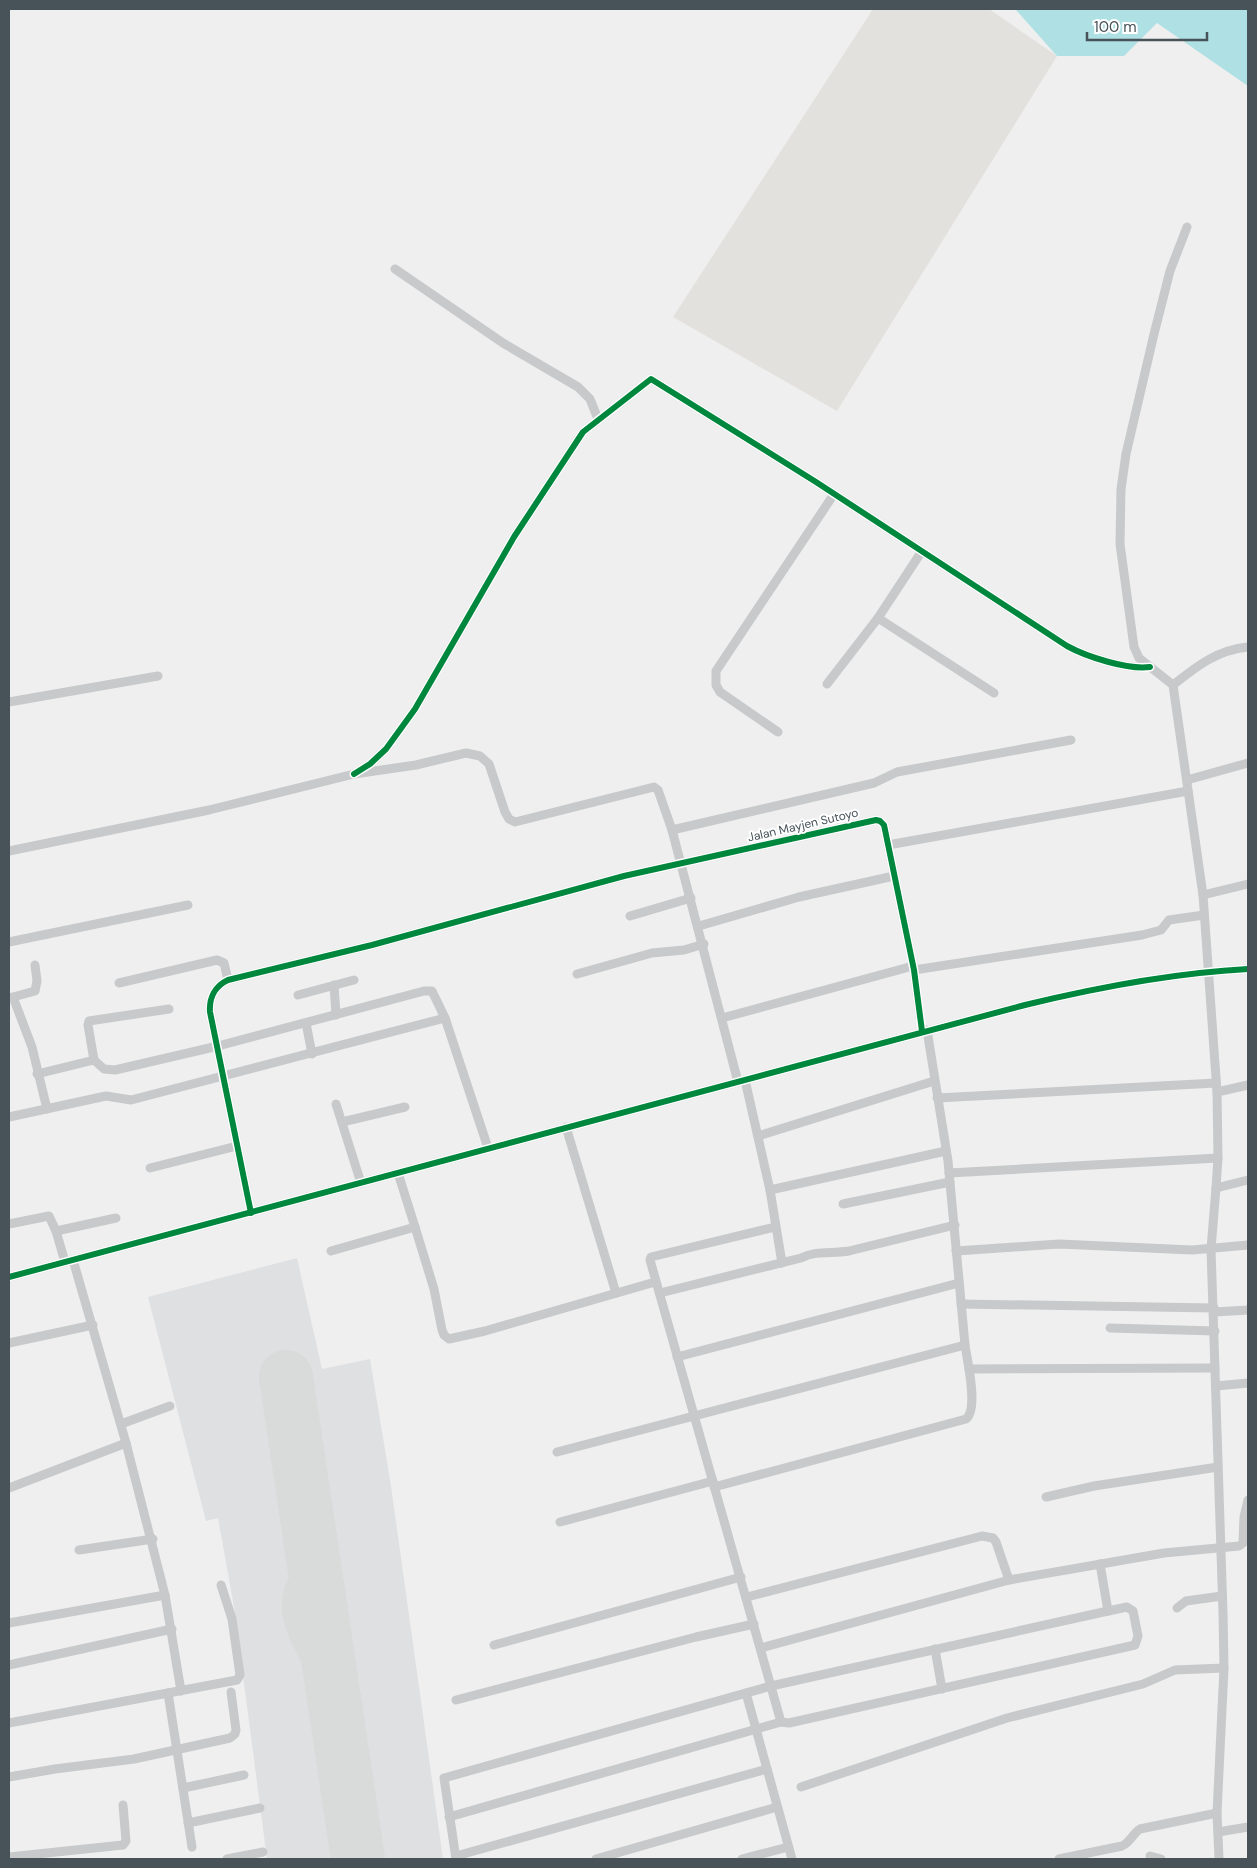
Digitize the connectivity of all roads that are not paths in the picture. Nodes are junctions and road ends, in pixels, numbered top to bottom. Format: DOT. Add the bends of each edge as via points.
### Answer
graph roads {
  1 [pos="1186,228"];
  2 [pos="395,269"];
  3 [pos="598,418"];
  4 [pos="834,494"];
  5 [pos="922,552"];
  6 [pos="878,618"];
  7 [pos="1248,647"];
  8 [pos="1150,668"];
  9 [pos="158,676"];
  10 [pos="827,684"];
  11 [pos="1173,684"];
  12 [pos="994,693"];
  13 [pos="9,702"];
  14 [pos="778,732"];
  15 [pos="1071,740"];
  16 [pos="1248,763"];
  17 [pos="354,774"];
  18 [pos="1186,780"];
  19 [pos="1188,791"];
  20 [pos="672,830"];
  21 [pos="888,844"];
  22 [pos="9,851"];
  23 [pos="681,864"];
  24 [pos="894,876"];
  25 [pos="1248,884"];
  26 [pos="1203,895"];
  27 [pos="691,898"];
  28 [pos="188,906"];
  29 [pos="1204,915"];
  30 [pos="630,916"];
  31 [pos="699,926"];
  32 [pos="9,942"];
  33 [pos="704,944"];
  34 [pos="35,965"];
  35 [pos="913,968"];
  36 [pos="1248,969"];
  37 [pos="1207,971"];
  38 [pos="577,974"];
  39 [pos="228,980"];
  40 [pos="354,980"];
  41 [pos="119,983"];
  42 [pos="334,985"];
  43 [pos="298,995"];
  44 [pos="11,998"];
  45 [pos="169,1008"];
  46 [pos="336,1015"];
  47 [pos="445,1018"];
  48 [pos="722,1018"];
  49 [pos="306,1023"];
  50 [pos="924,1031"];
  51 [pos="218,1046"];
  52 [pos="312,1054"];
  53 [pos="94,1060"];
  54 [pos="37,1074"];
  55 [pos="224,1077"];
  56 [pos="741,1081"];
  57 [pos="934,1081"];
  58 [pos="1248,1085"];
  59 [pos="1216,1088"];
  60 [pos="937,1098"];
  61 [pos="336,1104"];
  62 [pos="404,1108"];
  63 [pos="48,1109"];
  64 [pos="9,1117"];
  65 [pos="342,1122"];
  66 [pos="566,1128"];
  67 [pos="758,1136"];
  68 [pos="238,1146"];
  69 [pos="488,1148"];
  70 [pos="946,1151"];
  71 [pos="1218,1158"];
  72 [pos="150,1168"];
  73 [pos="398,1173"];
  74 [pos="949,1178"];
  75 [pos="1248,1180"];
  76 [pos="361,1183"];
  77 [pos="1216,1188"];
  78 [pos="770,1190"];
  79 [pos="842,1204"];
  80 [pos="251,1213"];
  81 [pos="116,1218"];
  82 [pos="9,1224"];
  83 [pos="955,1225"];
  84 [pos="775,1226"];
  85 [pos="415,1227"];
  86 [pos="56,1231"];
  87 [pos="1248,1245"];
  88 [pos="1211,1249"];
  89 [pos="331,1250"];
  90 [pos="956,1250"];
  91 [pos="69,1261"];
  92 [pos="782,1263"];
  93 [pos="9,1277"];
  94 [pos="959,1282"];
  95 [pos="650,1284"];
  96 [pos="616,1293"];
  97 [pos="660,1293"];
  98 [pos="961,1304"];
  99 [pos="1215,1310"];
  100 [pos="1248,1310"];
  101 [pos="93,1325"];
  102 [pos="1110,1328"];
  103 [pos="1215,1331"];
  104 [pos="9,1343"];
  105 [pos="965,1344"];
  106 [pos="677,1356"];
  107 [pos="1215,1368"];
  108 [pos="969,1369"];
  109 [pos="1248,1383"];
  110 [pos="1216,1386"];
  111 [pos="170,1406"];
  112 [pos="693,1417"];
  113 [pos="121,1424"];
  114 [pos="126,1443"];
  115 [pos="557,1452"];
  116 [pos="1218,1467"];
  117 [pos="708,1484"];
  118 [pos="9,1488"];
  119 [pos="1046,1498"];
  120 [pos="1248,1500"];
  121 [pos="560,1522"];
  122 [pos="152,1539"];
  123 [pos="1246,1541"];
  124 [pos="1220,1546"];
  125 [pos="79,1550"];
  126 [pos="1100,1564"];
  127 [pos="741,1577"];
  128 [pos="1009,1580"];
  129 [pos="221,1585"];
  130 [pos="165,1595"];
  131 [pos="1222,1596"];
  132 [pos="747,1597"];
  133 [pos="1177,1608"];
  134 [pos="1108,1611"];
  135 [pos="9,1623"];
  136 [pos="748,1625"];
  137 [pos="172,1629"];
  138 [pos="494,1645"];
  139 [pos="761,1648"];
  140 [pos="935,1649"];
  141 [pos="9,1665"];
  142 [pos="1224,1668"];
  143 [pos="771,1686"];
  144 [pos="942,1689"];
  145 [pos="181,1691"];
  146 [pos="231,1692"];
  147 [pos="168,1693"];
  148 [pos="746,1693"];
  149 [pos="456,1700"];
  150 [pos="781,1722"];
  151 [pos="9,1723"];
  152 [pos="756,1730"];
  153 [pos="178,1749"];
  154 [pos="767,1769"];
  155 [pos="244,1774"];
  156 [pos="9,1777"];
  157 [pos="801,1787"];
  158 [pos="183,1788"];
  159 [pos="123,1805"];
  160 [pos="778,1807"];
  161 [pos="260,1808"];
  162 [pos="1217,1814"];
  163 [pos="449,1817"];
  164 [pos="188,1823"];
  165 [pos="1248,1827"];
  166 [pos="1218,1832"];
  167 [pos="788,1846"];
  168 [pos="192,1847"];
  169 [pos="264,1852"];
  170 [pos="1150,1856"];
  171 [pos="9,1857"];
  172 [pos="456,1858"];
  173 [pos="227,1859"];
  174 [pos="596,1859"];
  175 [pos="742,1859"];
  176 [pos="792,1859"];
  177 [pos="1059,1859"];
  178 [pos="1161,1859"];
  179 [pos="1218,1859"];
  1 -- 8 [label="street" via="1170,271 1154,334 1126,454 1122,488 1120,544 1131,634 1139,658"];
  2 -- 3 [label="street" via="503,343 578,387 590,399"];
  3 -- 4 [label="street" via="651,379"];
  3 -- 17 [label="street" via="582,432 514,537 406,722 386,749"];
  4 -- 5 [label="street"];
  4 -- 14 [label="street" via="716,671 716,685 720,692"];
  5 -- 6 [label="street"];
  5 -- 8 [label="street" via="1076,651 1133,667"];
  6 -- 10 [label="street"];
  6 -- 12 [label="street"];
  7 -- 11 [label="street" via="1211,656"];
  8 -- 11 [label="street"];
  9 -- 13 [label="street"];
  11 -- 18 [label="street"];
  15 -- 20 [label="street" via="897,772 874,783"];
  16 -- 18 [label="street"];
  17 -- 20 [label="street" via="473,754 489,764 505,812 512,821 654,787 658,790"];
  17 -- 22 [label="street" via="209,810"];
  18 -- 19 [label="street"];
  19 -- 21 [label="street"];
  19 -- 26 [label="street"];
  20 -- 23 [label="street"];
  21 -- 23 [label="street, Jalan Mayjen Sutoyo" via="884,826 876,820"];
  21 -- 24 [label="street, Jalan Mayjen Sutoyo"];
  23 -- 27 [label="street"];
  23 -- 39 [label="street, Jalan Mayjen Sutoyo" via="624,876 372,946"];
  24 -- 31 [label="street" via="799,897"];
  24 -- 35 [label="street, Jalan Mayjen Sutoyo"];
  25 -- 26 [label="street"];
  26 -- 29 [label="street"];
  27 -- 30 [label="street"];
  27 -- 31 [label="street"];
  28 -- 32 [label="street"];
  29 -- 35 [label="street" via="1169,920 1160,930 1142,935"];
  29 -- 37 [label="street"];
  31 -- 33 [label="street"];
  33 -- 38 [label="street"];
  33 -- 48 [label="street"];
  34 -- 44 [label="street" via="35,991"];
  35 -- 48 [label="street"];
  35 -- 50 [label="street, Jalan Mayjen Sutoyo"];
  36 -- 37 [label="street"];
  37 -- 50 [label="street" via="1065,995"];
  37 -- 59 [label="street"];
  39 -- 41 [label="street" via="224,963 217,960"];
  39 -- 51 [label="street" via="218,988 209,1003"];
  40 -- 42 [label="street"];
  42 -- 43 [label="street"];
  42 -- 46 [label="street"];
  44 -- 54 [label="street" via="32,1047"];
  45 -- 53 [label="street" via="89,1022"];
  46 -- 47 [label="street" via="427,990 435,994"];
  46 -- 49 [label="street"];
  47 -- 52 [label="street"];
  47 -- 69 [label="street"];
  48 -- 56 [label="street"];
  49 -- 51 [label="street"];
  49 -- 52 [label="street"];
  50 -- 56 [label="street"];
  50 -- 57 [label="street, Jalan Mayjen Sutoyo"];
  51 -- 53 [label="street" via="115,1070 104,1069"];
  51 -- 55 [label="street"];
  52 -- 55 [label="street"];
  53 -- 54 [label="street"];
  54 -- 63 [label="street"];
  55 -- 63 [label="street" via="131,1100 106,1096"];
  55 -- 68 [label="street"];
  56 -- 66 [label="street"];
  56 -- 67 [label="street"];
  57 -- 60 [label="street, Jalan Mayjen Sutoyo"];
  57 -- 67 [label="street"];
  58 -- 59 [label="street"];
  59 -- 60 [label="street"];
  59 -- 71 [label="street"];
  60 -- 70 [label="street, Jalan Mayjen Sutoyo"];
  61 -- 65 [label="street"];
  62 -- 65 [label="street"];
  63 -- 64 [label="street"];
  65 -- 76 [label="street"];
  66 -- 69 [label="street"];
  66 -- 96 [label="street"];
  67 -- 78 [label="street"];
  68 -- 72 [label="street"];
  68 -- 80 [label="street"];
  69 -- 73 [label="street"];
  70 -- 74 [label="street, Jalan Mayjen Sutoyo"];
  70 -- 78 [label="street"];
  71 -- 74 [label="street"];
  71 -- 77 [label="street"];
  73 -- 76 [label="street"];
  73 -- 85 [label="street"];
  74 -- 79 [label="street"];
  74 -- 83 [label="street, Jalan Mayjen Sutoyo"];
  75 -- 77 [label="street"];
  76 -- 80 [label="street"];
  77 -- 88 [label="street"];
  78 -- 84 [label="street"];
  80 -- 91 [label="street"];
  81 -- 86 [label="street"];
  82 -- 86 [label="street" via="49,1216"];
  83 -- 90 [label="street, Jalan Mayjen Sutoyo"];
  83 -- 92 [label="street" via="849,1251 817,1252"];
  84 -- 92 [label="street"];
  84 -- 95 [label="street" via="651,1256"];
  85 -- 89 [label="street"];
  85 -- 96 [label="street" via="434,1289 442,1330 449,1339"];
  86 -- 91 [label="street"];
  87 -- 88 [label="street"];
  88 -- 90 [label="street" via="1161,1250 1059,1244"];
  88 -- 99 [label="street"];
  90 -- 94 [label="street, Jalan Mayjen Sutoyo"];
  91 -- 93 [label="street"];
  91 -- 101 [label="street"];
  92 -- 97 [label="street"];
  94 -- 98 [label="street, Jalan Mayjen Sutoyo"];
  94 -- 106 [label="street"];
  95 -- 96 [label="street"];
  95 -- 97 [label="street"];
  97 -- 106 [label="street"];
  98 -- 99 [label="street"];
  98 -- 105 [label="street, Jalan Mayjen Sutoyo"];
  99 -- 100 [label="street"];
  99 -- 103 [label="street"];
  101 -- 104 [label="street"];
  101 -- 113 [label="street"];
  102 -- 103 [label="street"];
  103 -- 107 [label="street"];
  105 -- 108 [label="street, Jalan Mayjen Sutoyo"];
  105 -- 112 [label="street"];
  106 -- 112 [label="street"];
  107 -- 108 [label="street"];
  107 -- 110 [label="street"];
  108 -- 117 [label="street, Jalan Mayjen Sutoyo" via="972,1402 966,1419"];
  109 -- 110 [label="street"];
  110 -- 116 [label="street"];
  111 -- 113 [label="street"];
  112 -- 115 [label="street"];
  112 -- 117 [label="street"];
  113 -- 114 [label="street"];
  114 -- 118 [label="street"];
  114 -- 122 [label="street"];
  116 -- 119 [label="street" via="1094,1486"];
  116 -- 124 [label="street"];
  117 -- 121 [label="street"];
  117 -- 127 [label="street"];
  120 -- 123 [label="street" via="1245,1506"];
  122 -- 125 [label="street"];
  122 -- 130 [label="street"];
  123 -- 124 [label="street" via="1239,1546"];
  124 -- 126 [label="street"];
  124 -- 131 [label="street"];
  126 -- 128 [label="street"];
  126 -- 134 [label="street"];
  127 -- 132 [label="street"];
  127 -- 138 [label="street"];
  128 -- 132 [label="street" via="996,1542 982,1536"];
  128 -- 139 [label="street"];
  129 -- 145 [label="street" via="232,1619 239,1677"];
  130 -- 135 [label="street"];
  130 -- 137 [label="street"];
  131 -- 133 [label="street" via="1186,1601"];
  131 -- 142 [label="street"];
  132 -- 136 [label="street"];
  134 -- 140 [label="street"];
  134 -- 144 [label="street" via="1127,1607 1133,1610 1138,1636 1135,1645"];
  136 -- 139 [label="street"];
  136 -- 149 [label="street"];
  137 -- 141 [label="street"];
  137 -- 145 [label="street"];
  139 -- 143 [label="street"];
  140 -- 143 [label="street"];
  140 -- 144 [label="street"];
  142 -- 157 [label="street" via="1175,1670 1143,1684 1007,1718"];
  142 -- 162 [label="street"];
  143 -- 148 [label="street"];
  143 -- 150 [label="street"];
  144 -- 150 [label="street" via="789,1723"];
  145 -- 147 [label="street"];
  146 -- 153 [label="street" via="235,1734 230,1738"];
  147 -- 151 [label="street"];
  147 -- 153 [label="street"];
  148 -- 152 [label="street"];
  148 -- 163 [label="street" via="444,1778"];
  150 -- 152 [label="street"];
  152 -- 154 [label="street"];
  152 -- 163 [label="street"];
  153 -- 156 [label="street" via="134,1759"];
  153 -- 158 [label="street"];
  154 -- 160 [label="street"];
  154 -- 172 [label="street"];
  155 -- 158 [label="street"];
  158 -- 164 [label="street"];
  159 -- 171 [label="street" via="126,1840 123,1845"];
  160 -- 167 [label="street"];
  160 -- 174 [label="street"];
  161 -- 164 [label="street"];
  162 -- 166 [label="street"];
  162 -- 177 [label="street" via="1140,1829 1128,1844"];
  163 -- 172 [label="street"];
  164 -- 168 [label="street"];
  165 -- 166 [label="street"];
  166 -- 179 [label="street"];
  167 -- 175 [label="street"];
  167 -- 176 [label="street"];
  169 -- 173 [label="street"];
  170 -- 178 [label="street"];
}
